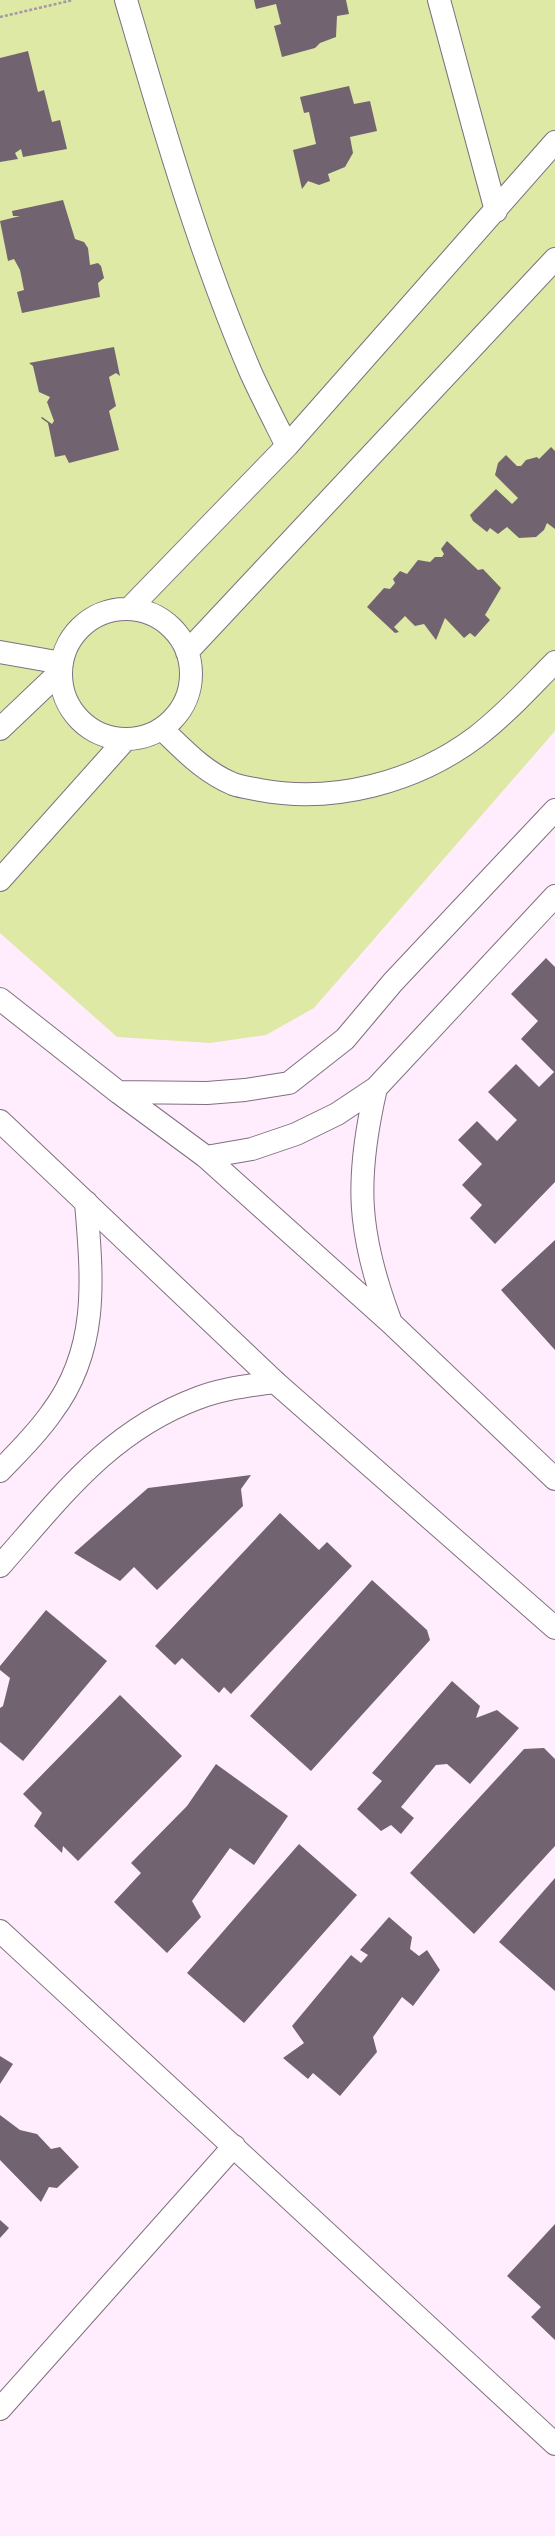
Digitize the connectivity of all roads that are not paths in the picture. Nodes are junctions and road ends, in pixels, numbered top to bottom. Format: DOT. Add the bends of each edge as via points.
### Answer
graph roads {
  1 [pos="126,0"];
  2 [pos="439,0"];
  3 [pos="555,142"];
  4 [pos="496,211"];
  5 [pos="555,259"];
  6 [pos="287,446"];
  7 [pos="130,608"];
  8 [pos="0,652"];
  9 [pos="187,652"];
  10 [pos="555,662"];
  11 [pos="61,667"];
  12 [pos="0,729"];
  13 [pos="162,729"];
  14 [pos="125,740"];
  15 [pos="555,810"];
  16 [pos="0,880"];
  17 [pos="555,896"];
  18 [pos="0,999"];
  19 [pos="376,1088"];
  20 [pos="118,1092"];
  21 [pos="0,1122"];
  22 [pos="206,1157"];
  23 [pos="86,1202"];
  24 [pos="391,1323"];
  25 [pos="275,1382"];
  26 [pos="0,1471"];
  27 [pos="555,1478"];
  28 [pos="0,1566"];
  29 [pos="555,1628"];
  30 [pos="0,1932"];
  31 [pos="234,2146"];
  32 [pos="0,2410"];
  33 [pos="555,2444"];
  1 -- 6 [label="street" via="166,137 213,275 251,373"];
  2 -- 4 [label="street"];
  3 -- 4 [label="street"];
  4 -- 6 [label="street"];
  5 -- 9 [label="street"];
  6 -- 7 [label="street"];
  7 -- 9 [label="street" via="149,613 165,622 179,635"];
  7 -- 11 [label="street" via="100,614 79,628 68,644"];
  8 -- 11 [label="street"];
  9 -- 13 [label="street" via="191,673 188,695 178,714"];
  10 -- 13 [label="street" via="477,737 440,760 402,777 360,789 318,794 276,793 234,784 199,765"];
  11 -- 12 [label="street"];
  11 -- 14 [label="street" via="63,689 70,709 85,725 104,736"];
  13 -- 14 [label="street" via="144,737"];
  14 -- 16 [label="street"];
  15 -- 20 [label="street" via="393,982 345,1039 289,1083 207,1093"];
  17 -- 19 [label="street"];
  18 -- 20 [label="street"];
  19 -- 22 [label="street" via="338,1114 296,1134 252,1149"];
  19 -- 24 [label="street" via="365,1135 362,1176 364,1231 374,1278"];
  20 -- 22 [label="street"];
  21 -- 23 [label="street"];
  22 -- 24 [label="street"];
  23 -- 25 [label="street"];
  23 -- 26 [label="street" via="92,1285 90,1319 82,1352 70,1382 53,1412"];
  24 -- 27 [label="street"];
  25 -- 28 [label="street" via="237,1387 199,1397 164,1412 131,1431 95,1461"];
  25 -- 29 [label="street"];
  30 -- 31 [label="street"];
  31 -- 32 [label="street"];
  31 -- 33 [label="street"];
}
